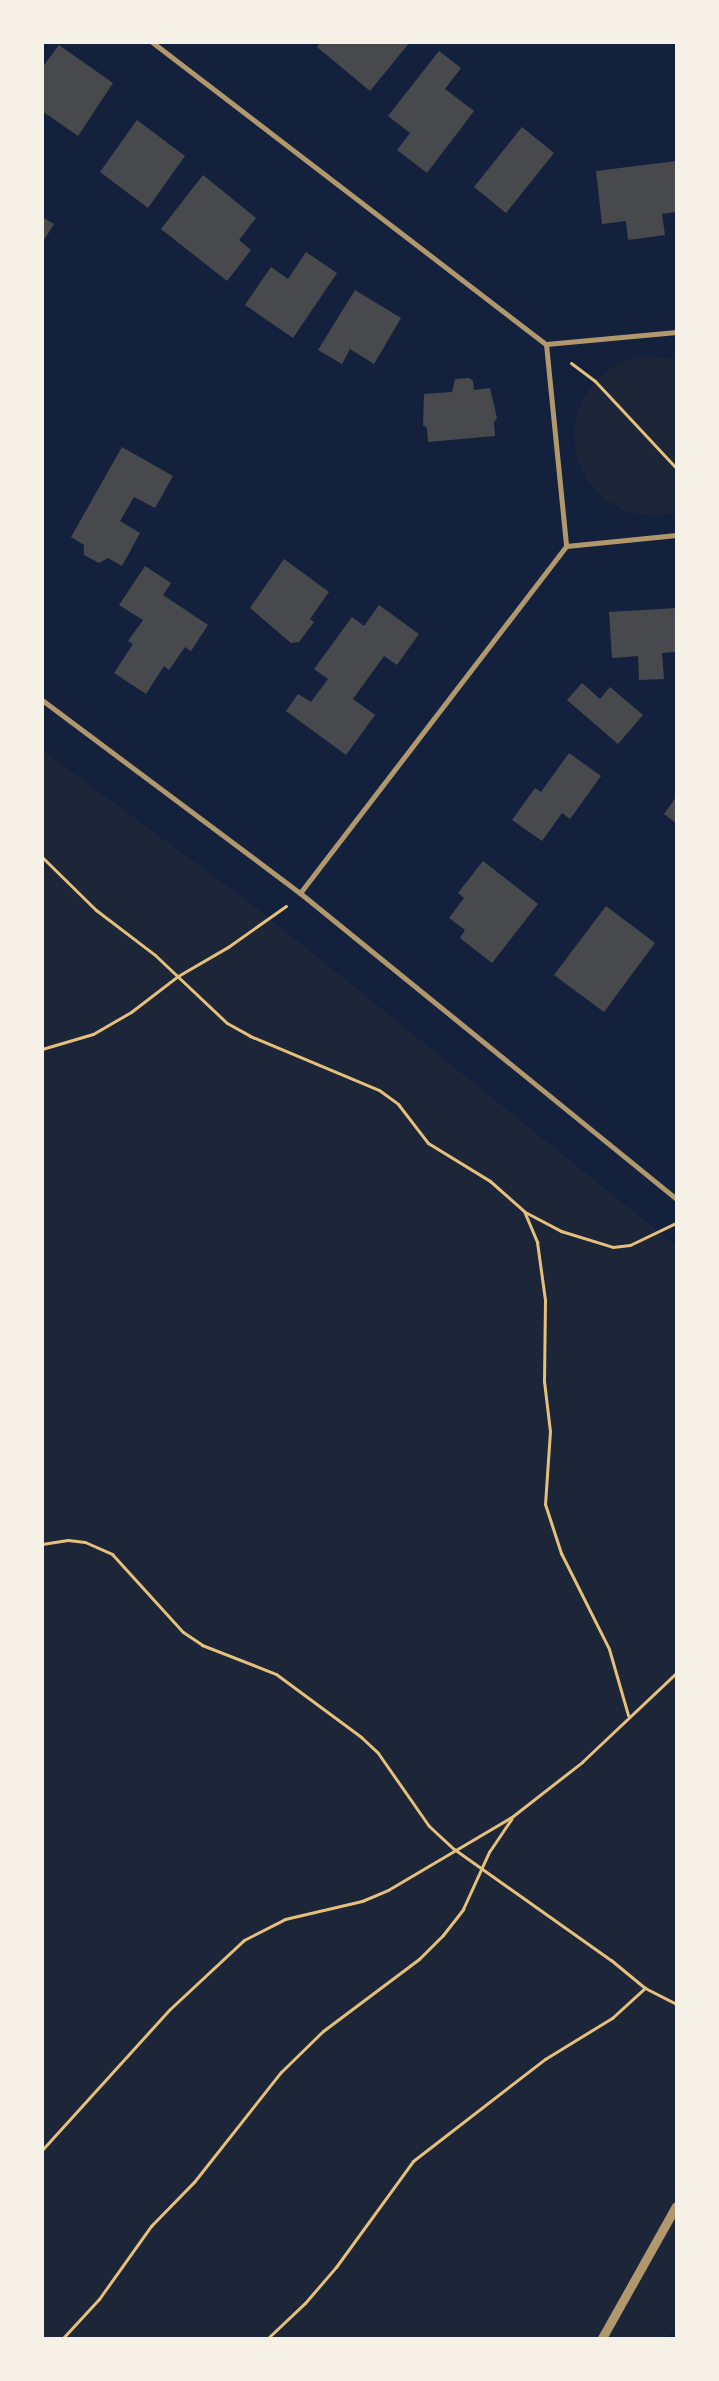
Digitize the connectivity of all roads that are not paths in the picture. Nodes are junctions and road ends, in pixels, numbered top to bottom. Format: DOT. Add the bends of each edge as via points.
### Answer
graph roads {
  1 [pos="152,42"];
  2 [pos="676,332"];
  3 [pos="546,344"];
  4 [pos="676,535"];
  5 [pos="566,546"];
  6 [pos="42,700"];
  7 [pos="300,893"];
  8 [pos="676,1200"];
  9 [pos="676,2206"];
  10 [pos="602,2338"];
  1 -- 3 [label="street"];
  2 -- 3 [label="street"];
  3 -- 5 [label="street"];
  4 -- 5 [label="street"];
  5 -- 7 [label="street"];
  6 -- 7 [label="street"];
  7 -- 8 [label="street"];
  9 -- 10 [label="street"];
}
